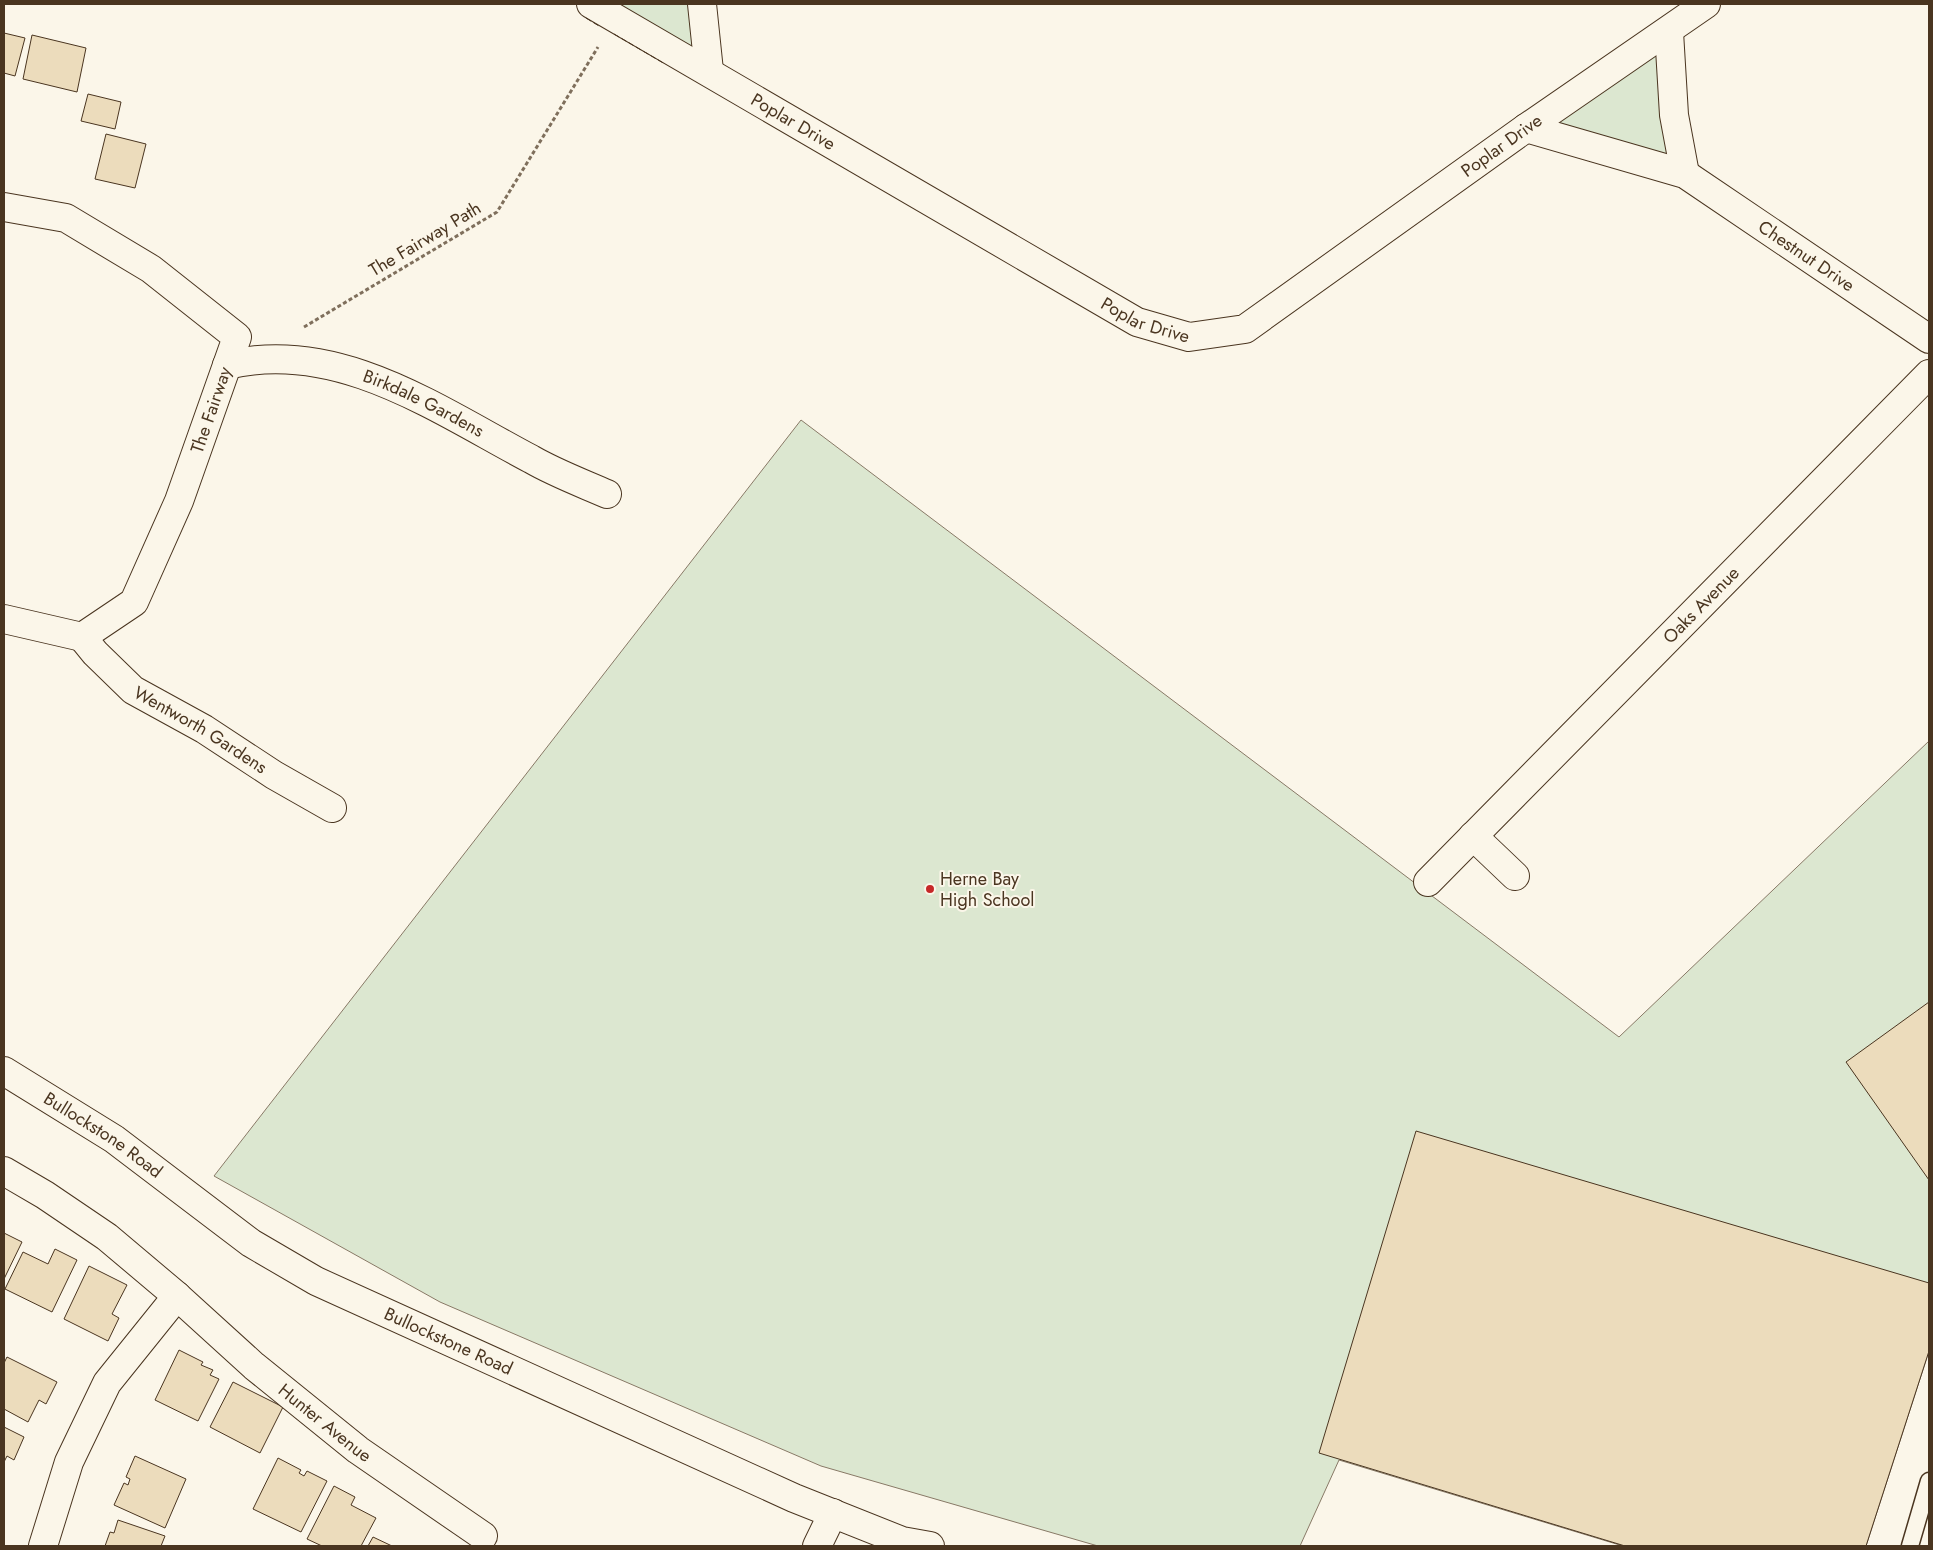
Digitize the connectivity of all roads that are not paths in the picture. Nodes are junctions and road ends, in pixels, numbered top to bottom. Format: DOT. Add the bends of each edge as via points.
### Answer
graph roads {
  1 [pos="702,4"];
  2 [pos="1706,4"];
  3 [pos="599,8"];
  4 [pos="1669,32"];
  5 [pos="709,71"];
  6 [pos="1526,128"];
  7 [pos="1685,174"];
  8 [pos="4,207"];
  9 [pos="1929,340"];
  10 [pos="227,365"];
  11 [pos="1929,374"];
  12 [pos="607,494"];
  13 [pos="4,619"];
  14 [pos="82,637"];
  15 [pos="332,808"];
  16 [pos="1473,836"];
  17 [pos="1515,876"];
  18 [pos="1428,882"];
  19 [pos="4,1071"];
  20 [pos="4,1171"];
  21 [pos="177,1296"];
  22 [pos="1929,1481"];
  23 [pos="832,1513"];
  24 [pos="483,1536"];
  25 [pos="43,1546"];
  26 [pos="817,1546"];
  27 [pos="930,1546"];
  28 [pos="1910,1546"];
  1 -- 5 [label="street"];
  2 -- 4 [label="street, Poplar Drive"];
  3 -- 5 [label="street, Poplar Drive"];
  4 -- 6 [label="street, Poplar Drive"];
  4 -- 7 [label="street" via="1674,115"];
  5 -- 6 [label="street, Poplar Drive" via="1137,322 1189,337 1245,329"];
  6 -- 7 [label="street, Chestnut Drive"];
  7 -- 9 [label="street, Chestnut Drive"];
  8 -- 10 [label="street, The Fairway" via="66,218 150,269 237,338"];
  10 -- 12 [label="street, Birkdale Gardens" via="250,360 313,361 381,380 532,460"];
  10 -- 14 [label="street, The Fairway" via="179,501 134,602"];
  11 -- 16 [label="street, Oaks Avenue"];
  13 -- 14 [label="street"];
  14 -- 15 [label="street, Wentworth Gardens" via="133,690 204,729"];
  16 -- 17 [label="street"];
  16 -- 18 [label="street, Oaks Avenue"];
  19 -- 23 [label="street, Bullockstone Road" via="114,1139 251,1243 316,1281"];
  20 -- 21 [label="street, Hunter Avenue" via="45,1194 107,1237"];
  21 -- 24 [label="street, Hunter Avenue" via="254,1366 358,1450"];
  21 -- 25 [label="street" via="107,1383 69,1462"];
  22 -- 28 [label="lane"];
  23 -- 26 [label="street"];
  23 -- 27 [label="street, Bullockstone Road" via="902,1541"];
}
